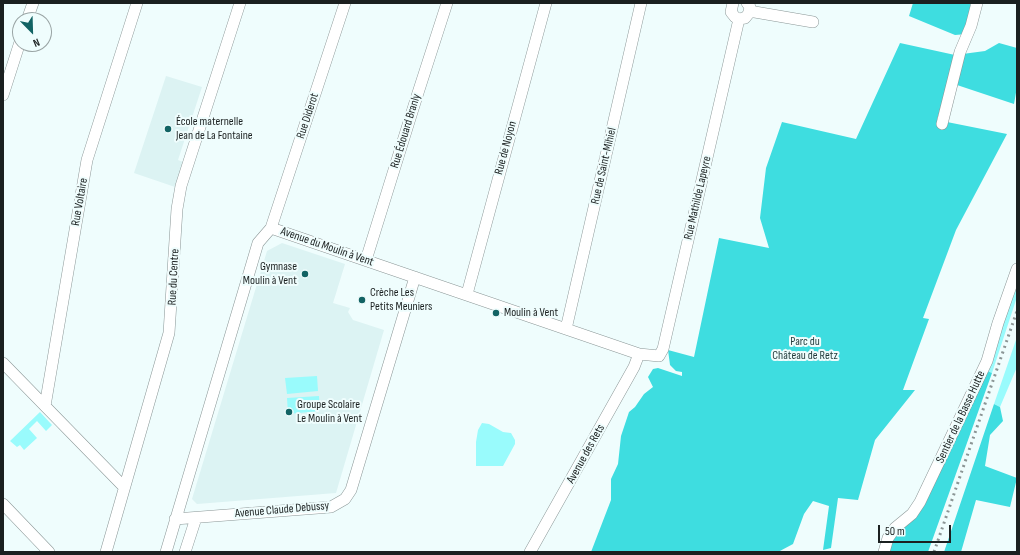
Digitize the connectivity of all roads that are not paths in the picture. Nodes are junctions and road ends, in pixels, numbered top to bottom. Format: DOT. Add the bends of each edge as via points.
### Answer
graph roads {
  1 [pos="137,3"];
  2 [pos="240,3"];
  3 [pos="345,3"];
  4 [pos="447,3"];
  5 [pos="546,3"];
  6 [pos="641,3"];
  7 [pos="977,3"];
  8 [pos="729,4"];
  9 [pos="748,7"];
  10 [pos="739,19"];
  11 [pos="813,22"];
  12 [pos="17,52"];
  13 [pos="3,96"];
  14 [pos="942,124"];
  15 [pos="271,228"];
  16 [pos="366,260"];
  17 [pos="1017,269"];
  18 [pos="415,276"];
  19 [pos="467,294"];
  20 [pos="566,329"];
  21 [pos="639,354"];
  22 [pos="3,363"];
  23 [pos="45,406"];
  24 [pos="124,487"];
  25 [pos="3,504"];
  26 [pos="196,518"];
  27 [pos="175,519"];
  28 [pos="49,552"];
  29 [pos="106,552"];
  30 [pos="166,552"];
  31 [pos="185,552"];
  32 [pos="530,552"];
  33 [pos="884,552"];
  1 -- 23 [label="street, Rue Voltaire" via="87,160"];
  2 -- 24 [label="street, Rue du Centre" via="181,186 177,209 169,333"];
  3 -- 15 [label="street, Rue Diderot"];
  4 -- 16 [label="street, Rue Édouard Branly"];
  5 -- 19 [label="street, Rue de Noyon"];
  6 -- 20 [label="street, Rue de Saint-Mihiel"];
  7 -- 14 [label="street" via="960,52"];
  8 -- 10 [label="street" via="733,15"];
  9 -- 10 [label="street" via="745,18"];
  9 -- 11 [label="street"];
  10 -- 21 [label="street, Rue Mathilde Lapeyre" via="662,354 656,357"];
  12 -- 13 [label="street"];
  15 -- 16 [label="street, Avenue du Moulin à Vent"];
  15 -- 27 [label="street, Avenue du Moulin à Vent" via="258,243"];
  16 -- 18 [label="street, Avenue du Moulin à Vent"];
  17 -- 33 [label="street, Sentier de la Basse Hutte" via="987,361 920,502 912,514 895,528 888,538"];
  18 -- 19 [label="street, Avenue du Moulin à Vent"];
  18 -- 26 [label="street, Avenue Claude Debussy" via="351,490 345,499 331,506"];
  19 -- 20 [label="street, Avenue du Moulin à Vent"];
  20 -- 21 [label="street, Avenue du Moulin à Vent"];
  21 -- 32 [label="street, Avenue des Rets"];
  22 -- 23 [label="street"];
  23 -- 24 [label="street"];
  24 -- 29 [label="street, Rue du Centre"];
  25 -- 28 [label="street"];
  26 -- 27 [label="street, Avenue Claude Debussy"];
  26 -- 31 [label="street"];
  27 -- 30 [label="street, Avenue du Moulin à Vent"];
}
